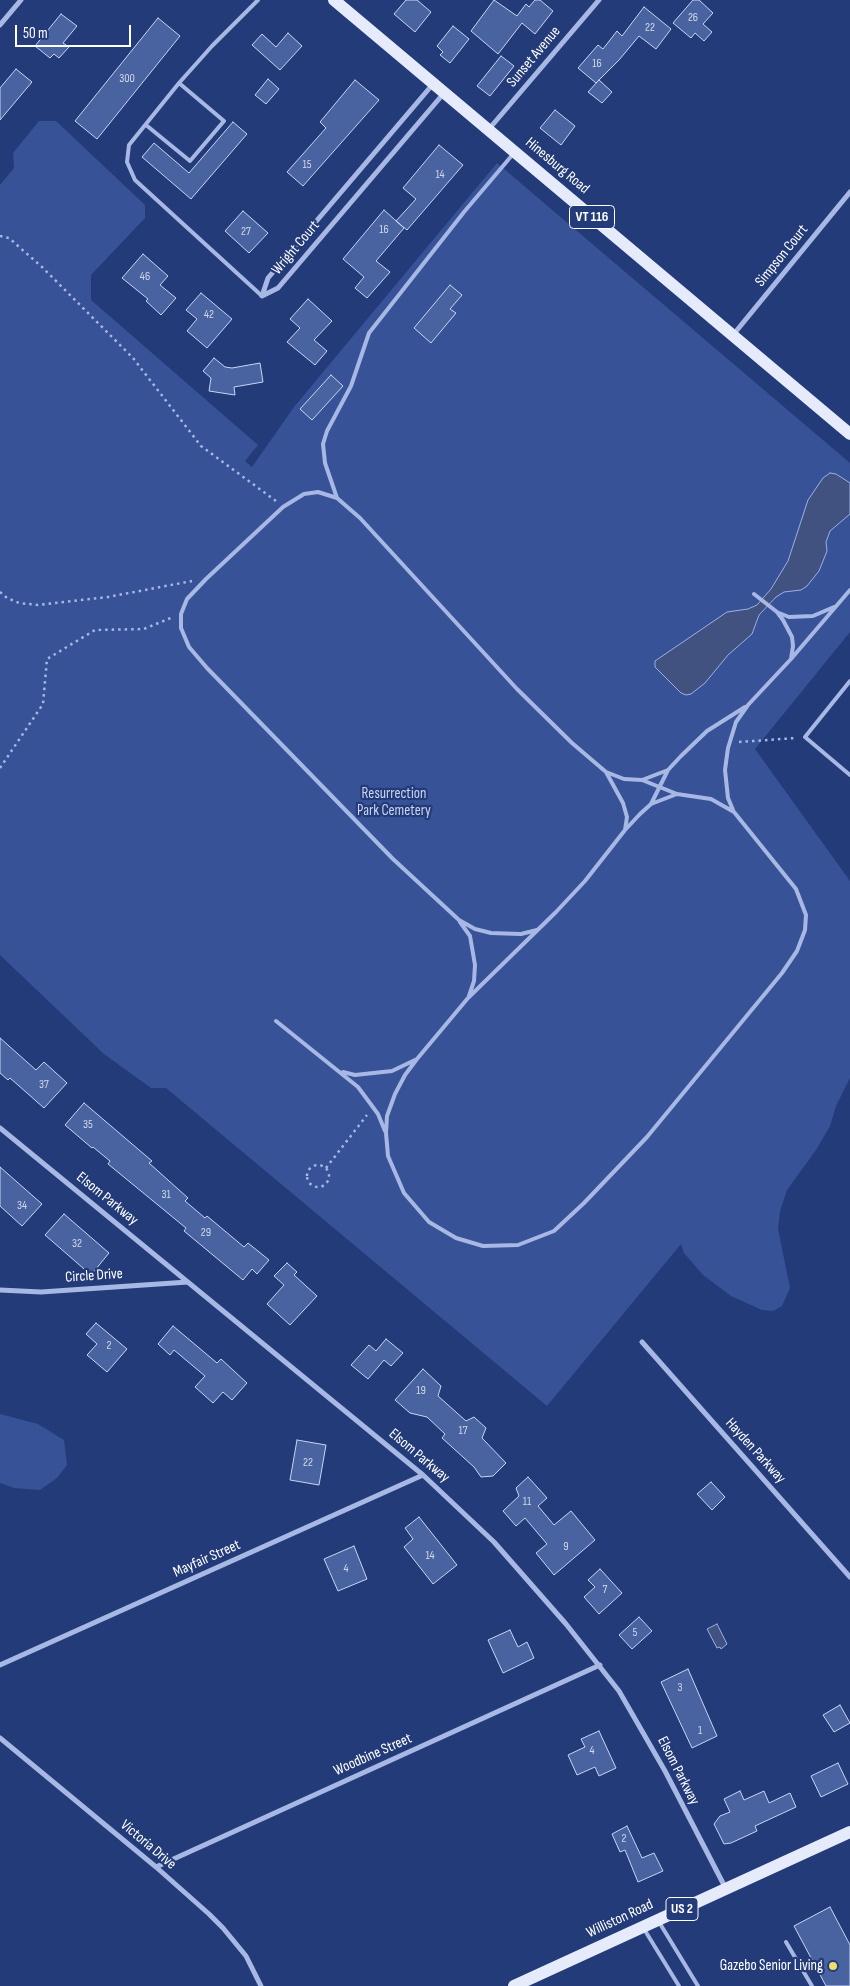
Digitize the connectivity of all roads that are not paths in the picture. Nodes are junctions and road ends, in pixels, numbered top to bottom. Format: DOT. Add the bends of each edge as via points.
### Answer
graph roads {
  1 [pos="21,0"];
  2 [pos="258,0"];
  3 [pos="334,0"];
  4 [pos="599,0"];
  5 [pos="0,25"];
  6 [pos="180,83"];
  7 [pos="434,84"];
  8 [pos="444,93"];
  9 [pos="146,125"];
  10 [pos="489,130"];
  11 [pos="515,152"];
  12 [pos="850,192"];
  13 [pos="262,296"];
  14 [pos="732,335"];
  15 [pos="850,434"];
  16 [pos="337,498"];
  17 [pos="850,590"];
  18 [pos="754,594"];
  19 [pos="838,605"];
  20 [pos="775,611"];
  21 [pos="791,659"];
  22 [pos="850,681"];
  23 [pos="748,705"];
  24 [pos="668,770"];
  25 [pos="606,772"];
  26 [pos="850,775"];
  27 [pos="642,780"];
  28 [pos="660,787"];
  29 [pos="677,794"];
  30 [pos="651,804"];
  31 [pos="734,812"];
  32 [pos="625,830"];
  33 [pos="459,920"];
  34 [pos="538,930"];
  35 [pos="468,998"];
  36 [pos="276,1021"];
  37 [pos="417,1059"];
  38 [pos="336,1069"];
  39 [pos="0,1128"];
  40 [pos="386,1133"];
  41 [pos="189,1282"];
  42 [pos="0,1290"];
  43 [pos="642,1342"];
  44 [pos="423,1475"];
  45 [pos="850,1577"];
  46 [pos="0,1665"];
  47 [pos="600,1665"];
  48 [pos="0,1738"];
  49 [pos="850,1832"];
  50 [pos="156,1867"];
  51 [pos="726,1889"];
  52 [pos="658,1920"];
  53 [pos="643,1927"];
  54 [pos="786,1942"];
  55 [pos="261,1986"];
  56 [pos="514,1986"];
  57 [pos="679,1986"];
  58 [pos="698,1986"];
  59 [pos="812,1986"];
  1 -- 5 [label="street"];
  2 -- 6 [label="lane"];
  3 -- 7 [label="main road, Hinesburg Road / VT 116"];
  4 -- 10 [label="street, Sunset Avenue"];
  6 -- 9 [label="lane"];
  6 -- 9 [label="lane" via="224,121 190,161"];
  7 -- 8 [label="main road, Hinesburg Road / VT 116"];
  7 -- 13 [label="street, Wright Court" via="268,278"];
  8 -- 10 [label="main road, Hinesburg Road / VT 116"];
  8 -- 13 [label="street, Wright Court" via="278,288"];
  9 -- 13 [label="lane" via="129,145 127,162 135,180"];
  10 -- 11 [label="main road, Hinesburg Road / VT 116"];
  11 -- 14 [label="main road, Hinesburg Road / VT 116"];
  11 -- 16 [label="lane" via="369,333 351,386 327,431 324,444 325,463"];
  12 -- 14 [label="street, Simpson Court"];
  14 -- 15 [label="main road, Hinesburg Road / VT 116"];
  16 -- 25 [label="lane" via="360,518 517,689"];
  16 -- 33 [label="lane" via="318,492 304,494 283,506 187,599 181,614 181,628 189,647 207,668 393,859"];
  17 -- 19 [label="lane"];
  18 -- 20 [label="lane"];
  19 -- 20 [label="lane" via="813,616 789,617"];
  19 -- 21 [label="lane"];
  20 -- 21 [label="lane" via="792,637"];
  21 -- 23 [label="lane"];
  22 -- 26 [label="lane" via="805,737"];
  23 -- 24 [label="lane" via="707,731"];
  23 -- 31 [label="lane" via="736,722 729,742 725,784"];
  24 -- 27 [label="lane"];
  24 -- 28 [label="lane"];
  25 -- 27 [label="lane" via="624,779"];
  25 -- 32 [label="lane" via="623,803 627,817"];
  27 -- 28 [label="lane"];
  28 -- 29 [label="lane"];
  28 -- 30 [label="lane"];
  29 -- 30 [label="lane"];
  29 -- 31 [label="lane" via="711,799"];
  30 -- 32 [label="lane"];
  31 -- 40 [label="lane" via="796,889 806,914 805,930 797,951 647,1137 584,1203 554,1230 518,1245 483,1246 456,1238 429,1222 404,1192 388,1156"];
  32 -- 34 [label="lane" via="585,882"];
  33 -- 34 [label="lane" via="475,930 492,933 521,934"];
  33 -- 35 [label="lane" via="470,936 475,965"];
  34 -- 35 [label="lane"];
  35 -- 37 [label="lane"];
  36 -- 38 [label="lane"];
  37 -- 38 [label="lane" via="392,1071 347,1074"];
  37 -- 40 [label="lane" via="395,1094 387,1116"];
  38 -- 40 [label="lane" via="358,1087"];
  39 -- 41 [label="street, Elsom Parkway"];
  41 -- 42 [label="street, Circle Drive" via="48,1292"];
  41 -- 44 [label="street, Elsom Parkway"];
  43 -- 45 [label="street, Hayden Parkway"];
  44 -- 46 [label="street, Mayfair Street"];
  44 -- 47 [label="street, Elsom Parkway" via="494,1542"];
  47 -- 50 [label="street, Woodbine Street"];
  47 -- 51 [label="street, Elsom Parkway" via="635,1716"];
  48 -- 50 [label="street, Victoria Drive"];
  49 -- 51 [label="main road, Williston Road / US 2"];
  50 -- 55 [label="street, Victoria Drive" via="223,1928 246,1956"];
  51 -- 52 [label="main road, Williston Road / US 2"];
  52 -- 53 [label="main road, Williston Road / US 2"];
  52 -- 58 [label="lane"];
  53 -- 56 [label="main road, Williston Road / US 2"];
  53 -- 57 [label="lane"];
  54 -- 59 [label="lane"];
}
